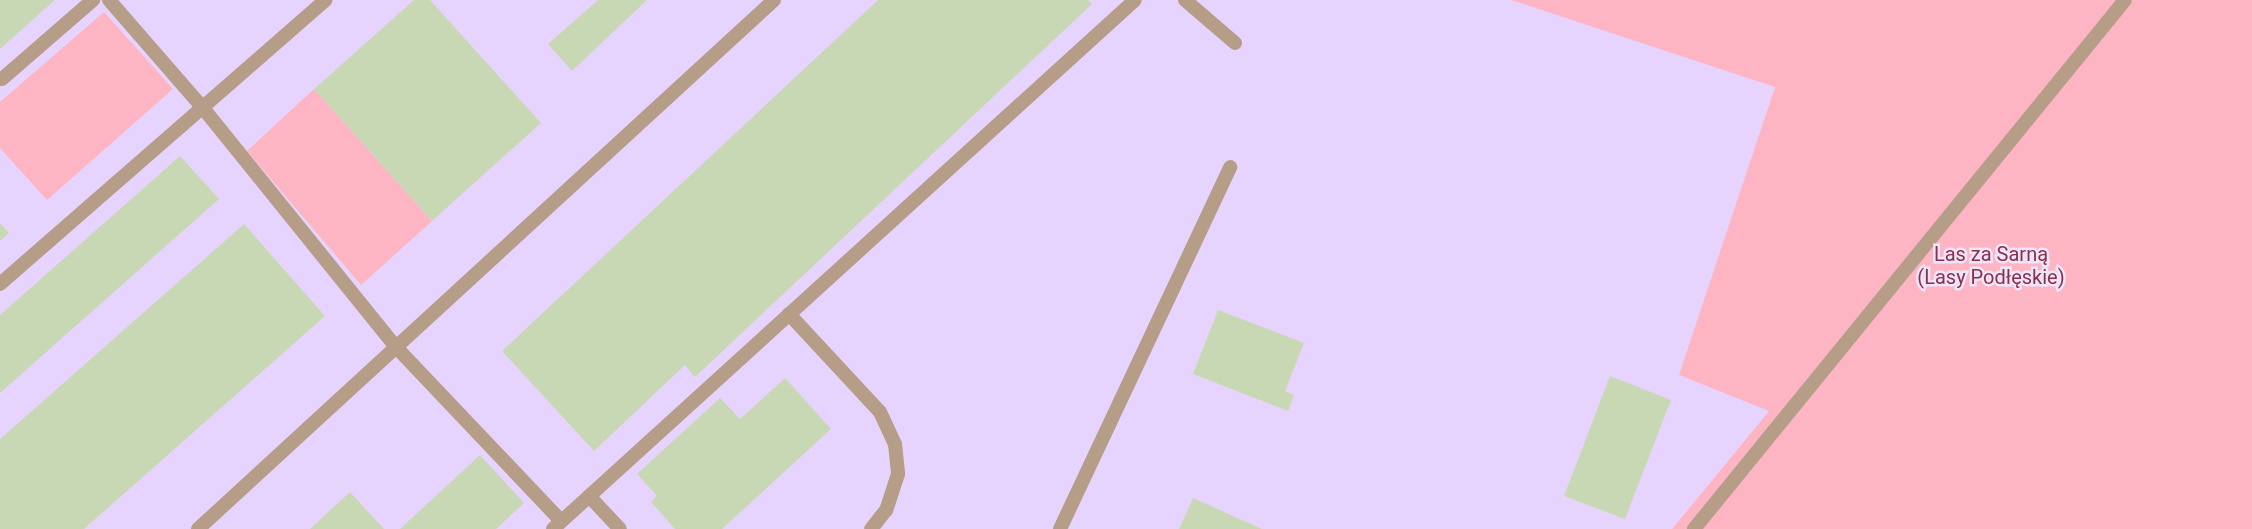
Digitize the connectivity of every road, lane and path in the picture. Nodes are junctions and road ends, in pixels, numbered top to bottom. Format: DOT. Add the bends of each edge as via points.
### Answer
graph roads {
  1 [pos="93,0"];
  2 [pos="109,0"];
  3 [pos="326,0"];
  4 [pos="774,0"];
  5 [pos="1135,0"];
  6 [pos="1185,0"];
  7 [pos="2125,0"];
  8 [pos="1234,43"];
  9 [pos="2,79"];
  10 [pos="203,108"];
  11 [pos="1230,167"];
  12 [pos="0,284"];
  13 [pos="789,314"];
  14 [pos="396,347"];
  15 [pos="589,496"];
  16 [pos="557,525"];
  17 [pos="198,529"];
  18 [pos="620,529"];
  19 [pos="871,529"];
  20 [pos="1060,529"];
  21 [pos="1694,529"];
  1 -- 9 [label="lane"];
  2 -- 10 [label="lane"];
  3 -- 10 [label="lane"];
  4 -- 14 [label="lane"];
  5 -- 13 [label="lane"];
  6 -- 8 [label="lane"];
  7 -- 21 [label="lane"];
  10 -- 12 [label="lane"];
  10 -- 14 [label="lane"];
  11 -- 20 [label="lane"];
  13 -- 15 [label="lane"];
  13 -- 19 [label="lane" via="880,412 895,444 898,474 886,510"];
  14 -- 16 [label="lane"];
  14 -- 17 [label="lane"];
  15 -- 16 [label="lane"];
  15 -- 18 [label="lane"];
}
